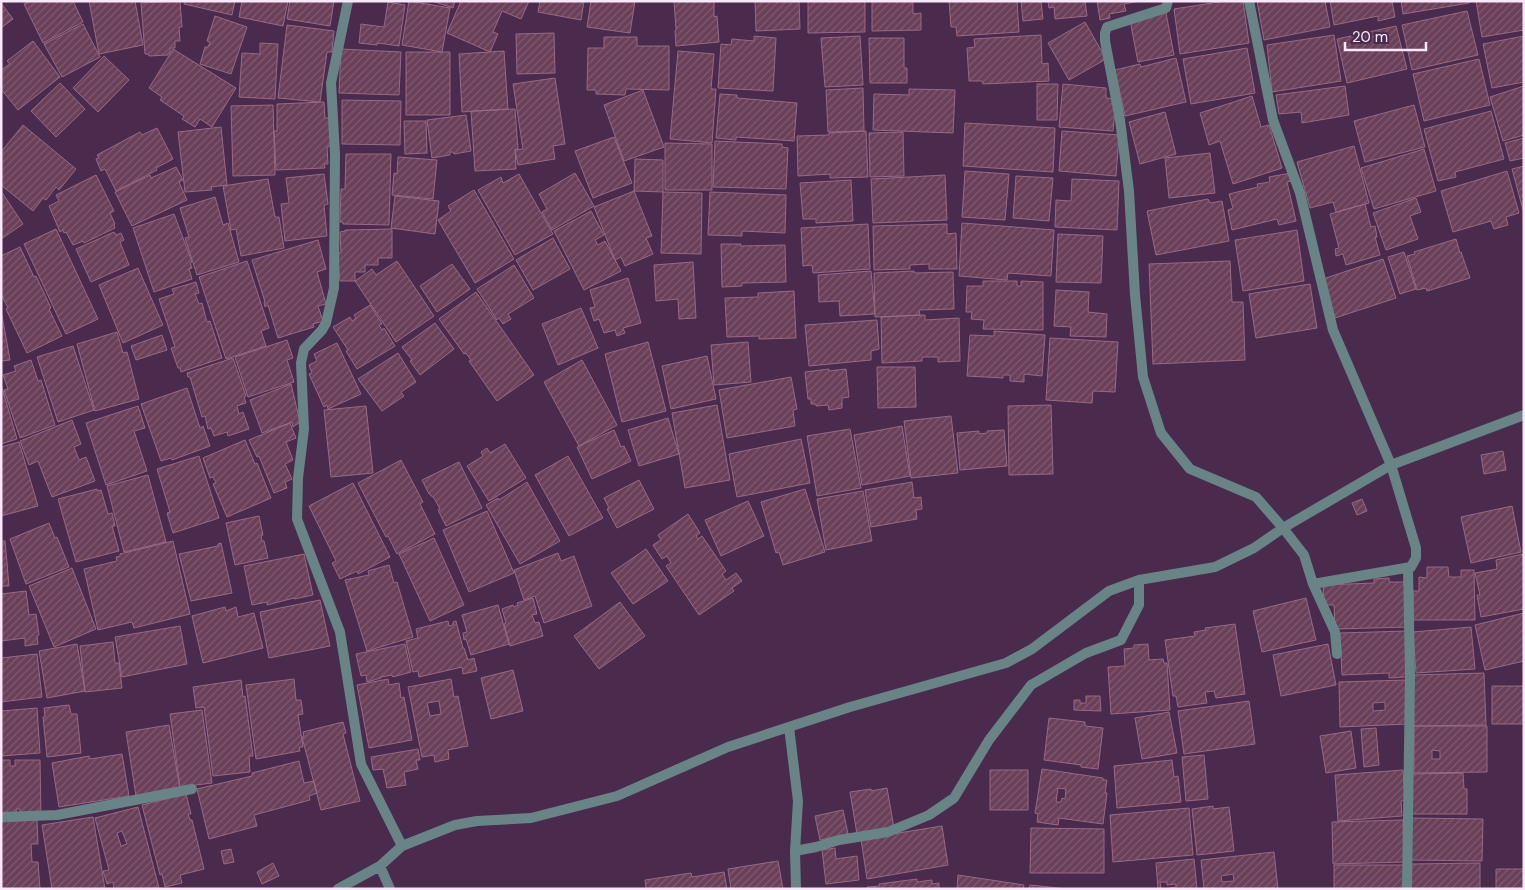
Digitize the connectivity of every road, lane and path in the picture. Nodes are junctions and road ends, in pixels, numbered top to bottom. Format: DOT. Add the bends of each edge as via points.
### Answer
graph roads {
  1 [pos="348,1"];
  2 [pos="1168,1"];
  3 [pos="1249,1"];
  4 [pos="1524,415"];
  5 [pos="1391,465"];
  6 [pos="1283,528"];
  7 [pos="1408,568"];
  8 [pos="1139,580"];
  9 [pos="1313,584"];
  10 [pos="1337,654"];
  11 [pos="789,727"];
  12 [pos="192,789"];
  13 [pos="1,818"];
  14 [pos="402,846"];
  15 [pos="795,851"];
  16 [pos="380,866"];
  17 [pos="338,889"];
  18 [pos="390,889"];
  19 [pos="796,889"];
  20 [pos="1407,889"];
  1 -- 14 [label="street" via="331,84 335,154 334,288 326,323 304,349 301,363 304,429 297,520 340,632 361,764"];
  2 -- 6 [label="street" via="1166,8 1107,27 1104,41 1120,120 1129,191 1143,377 1161,433 1190,469 1256,497"];
  3 -- 5 [label="street" via="1273,120 1300,193 1332,330"];
  4 -- 5 [label="street"];
  5 -- 6 [label="street"];
  5 -- 7 [label="street" via="1416,548 1416,558"];
  6 -- 8 [label="street" via="1254,548 1215,567"];
  6 -- 9 [label="street" via="1304,555"];
  7 -- 9 [label="street"];
  7 -- 20 [label="street"];
  8 -- 11 [label="street" via="1109,591 1032,649 1006,663 850,706"];
  8 -- 15 [label="street" via="1139,605 1121,640 1086,653 1031,685 989,740 954,798 928,815 888,832"];
  9 -- 10 [label="street" via="1336,632"];
  11 -- 14 [label="street" via="728,747 617,796 532,818 455,825"];
  11 -- 15 [label="street" via="798,801"];
  12 -- 13 [label="street" via="57,815"];
  14 -- 16 [label="street"];
  15 -- 19 [label="street"];
  16 -- 17 [label="street"];
  16 -- 18 [label="street"];
}
